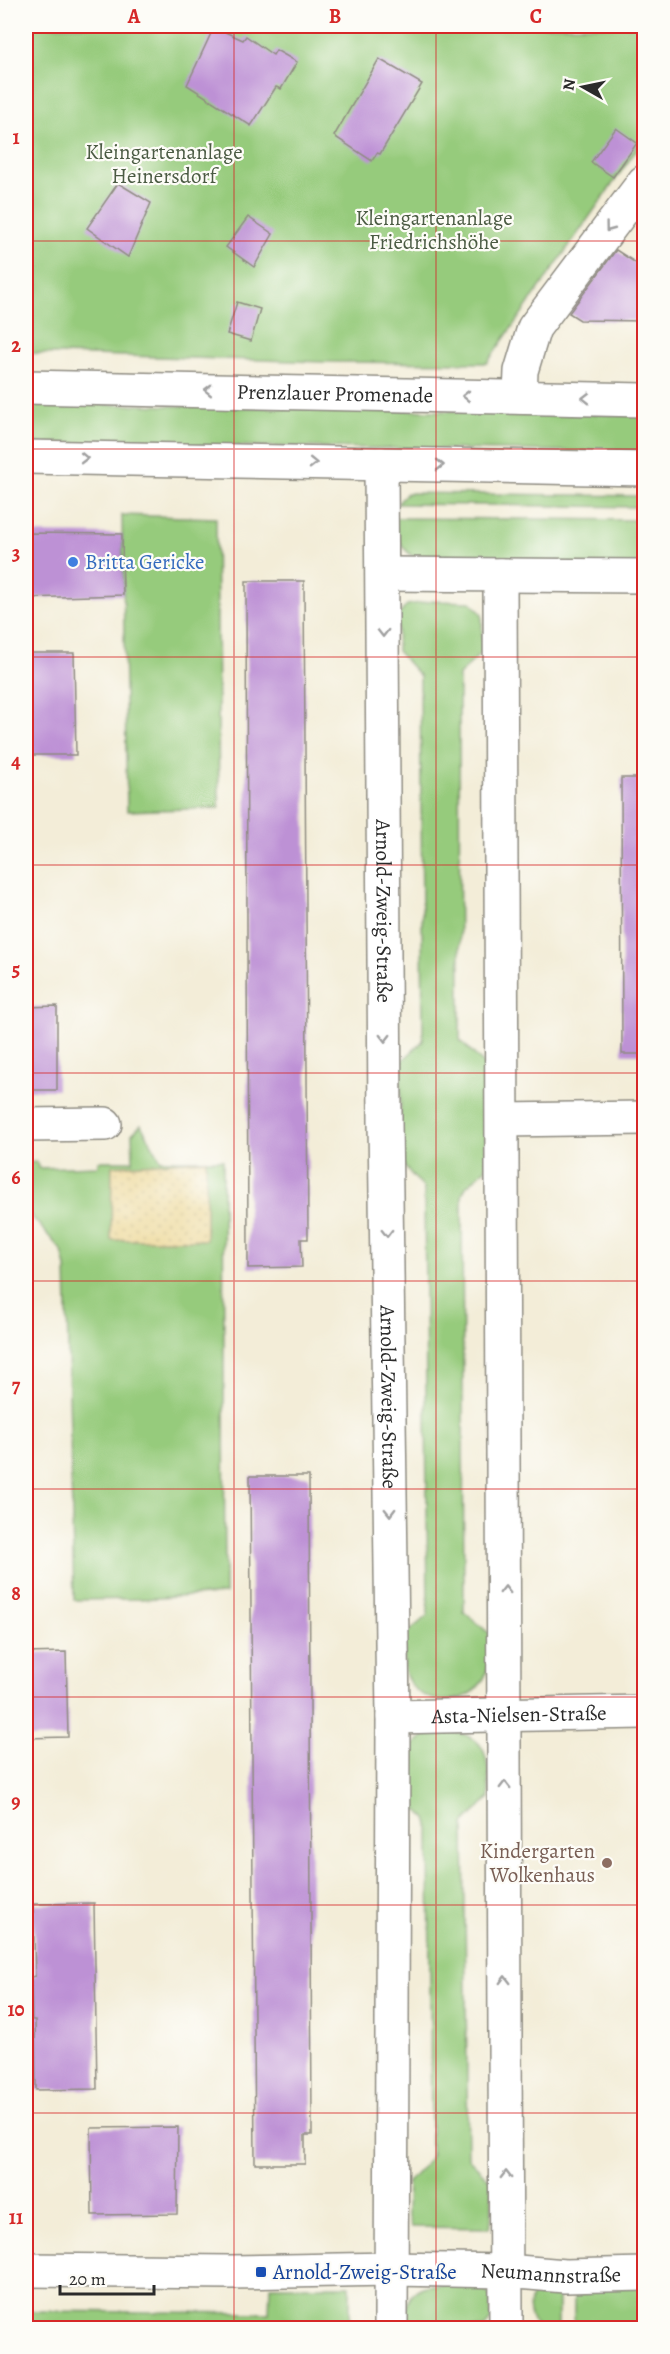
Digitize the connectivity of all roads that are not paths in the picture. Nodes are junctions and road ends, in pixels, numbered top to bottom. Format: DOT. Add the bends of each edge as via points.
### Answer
graph roads {
  1 [pos="645,182"];
  2 [pos="26,387"];
  3 [pos="520,397"];
  4 [pos="645,400"];
  5 [pos="26,457"];
  6 [pos="381,464"];
  7 [pos="645,469"];
  8 [pos="383,574"];
  9 [pos="500,575"];
  10 [pos="645,576"];
  11 [pos="645,1118"];
  12 [pos="503,1120"];
  13 [pos="105,1124"];
  14 [pos="26,1125"];
  15 [pos="645,1712"];
  16 [pos="505,1713"];
  17 [pos="393,1717"];
  18 [pos="391,2269"];
  19 [pos="26,2270"];
  20 [pos="506,2271"];
  21 [pos="645,2274"];
  22 [pos="391,2328"];
  23 [pos="506,2328"];
  1 -- 3 [label="street, one-way" via="534,328 521,370"];
  3 -- 2 [label="street, Prenzlauer Promenade, one-way"];
  4 -- 3 [label="street, Prenzlauer Promenade, one-way"];
  5 -- 6 [label="street, one-way"];
  6 -- 7 [label="street, one-way"];
  6 -- 8 [label="street, Arnold-Zweig-Straße"];
  8 -- 9 [label="street"];
  8 -- 17 [label="street, Arnold-Zweig-Straße, one-way"];
  9 -- 10 [label="street"];
  9 -- 12 [label="street"];
  11 -- 12 [label="street"];
  16 -- 12 [label="street, one-way"];
  13 -- 14 [label="street"];
  15 -- 16 [label="street, Asta-Nielsen-Straße"];
  16 -- 17 [label="street, Asta-Nielsen-Straße"];
  20 -- 16 [label="street, one-way"];
  17 -- 18 [label="street, Arnold-Zweig-Straße"];
  18 -- 19 [label="street, Neumannstraße"];
  18 -- 20 [label="street, Neumannstraße"];
  18 -- 22 [label="street, Arnold-Zweig-Straße"];
  20 -- 21 [label="street, Neumannstraße" via="565,2276"];
  20 -- 23 [label="street"];
}
